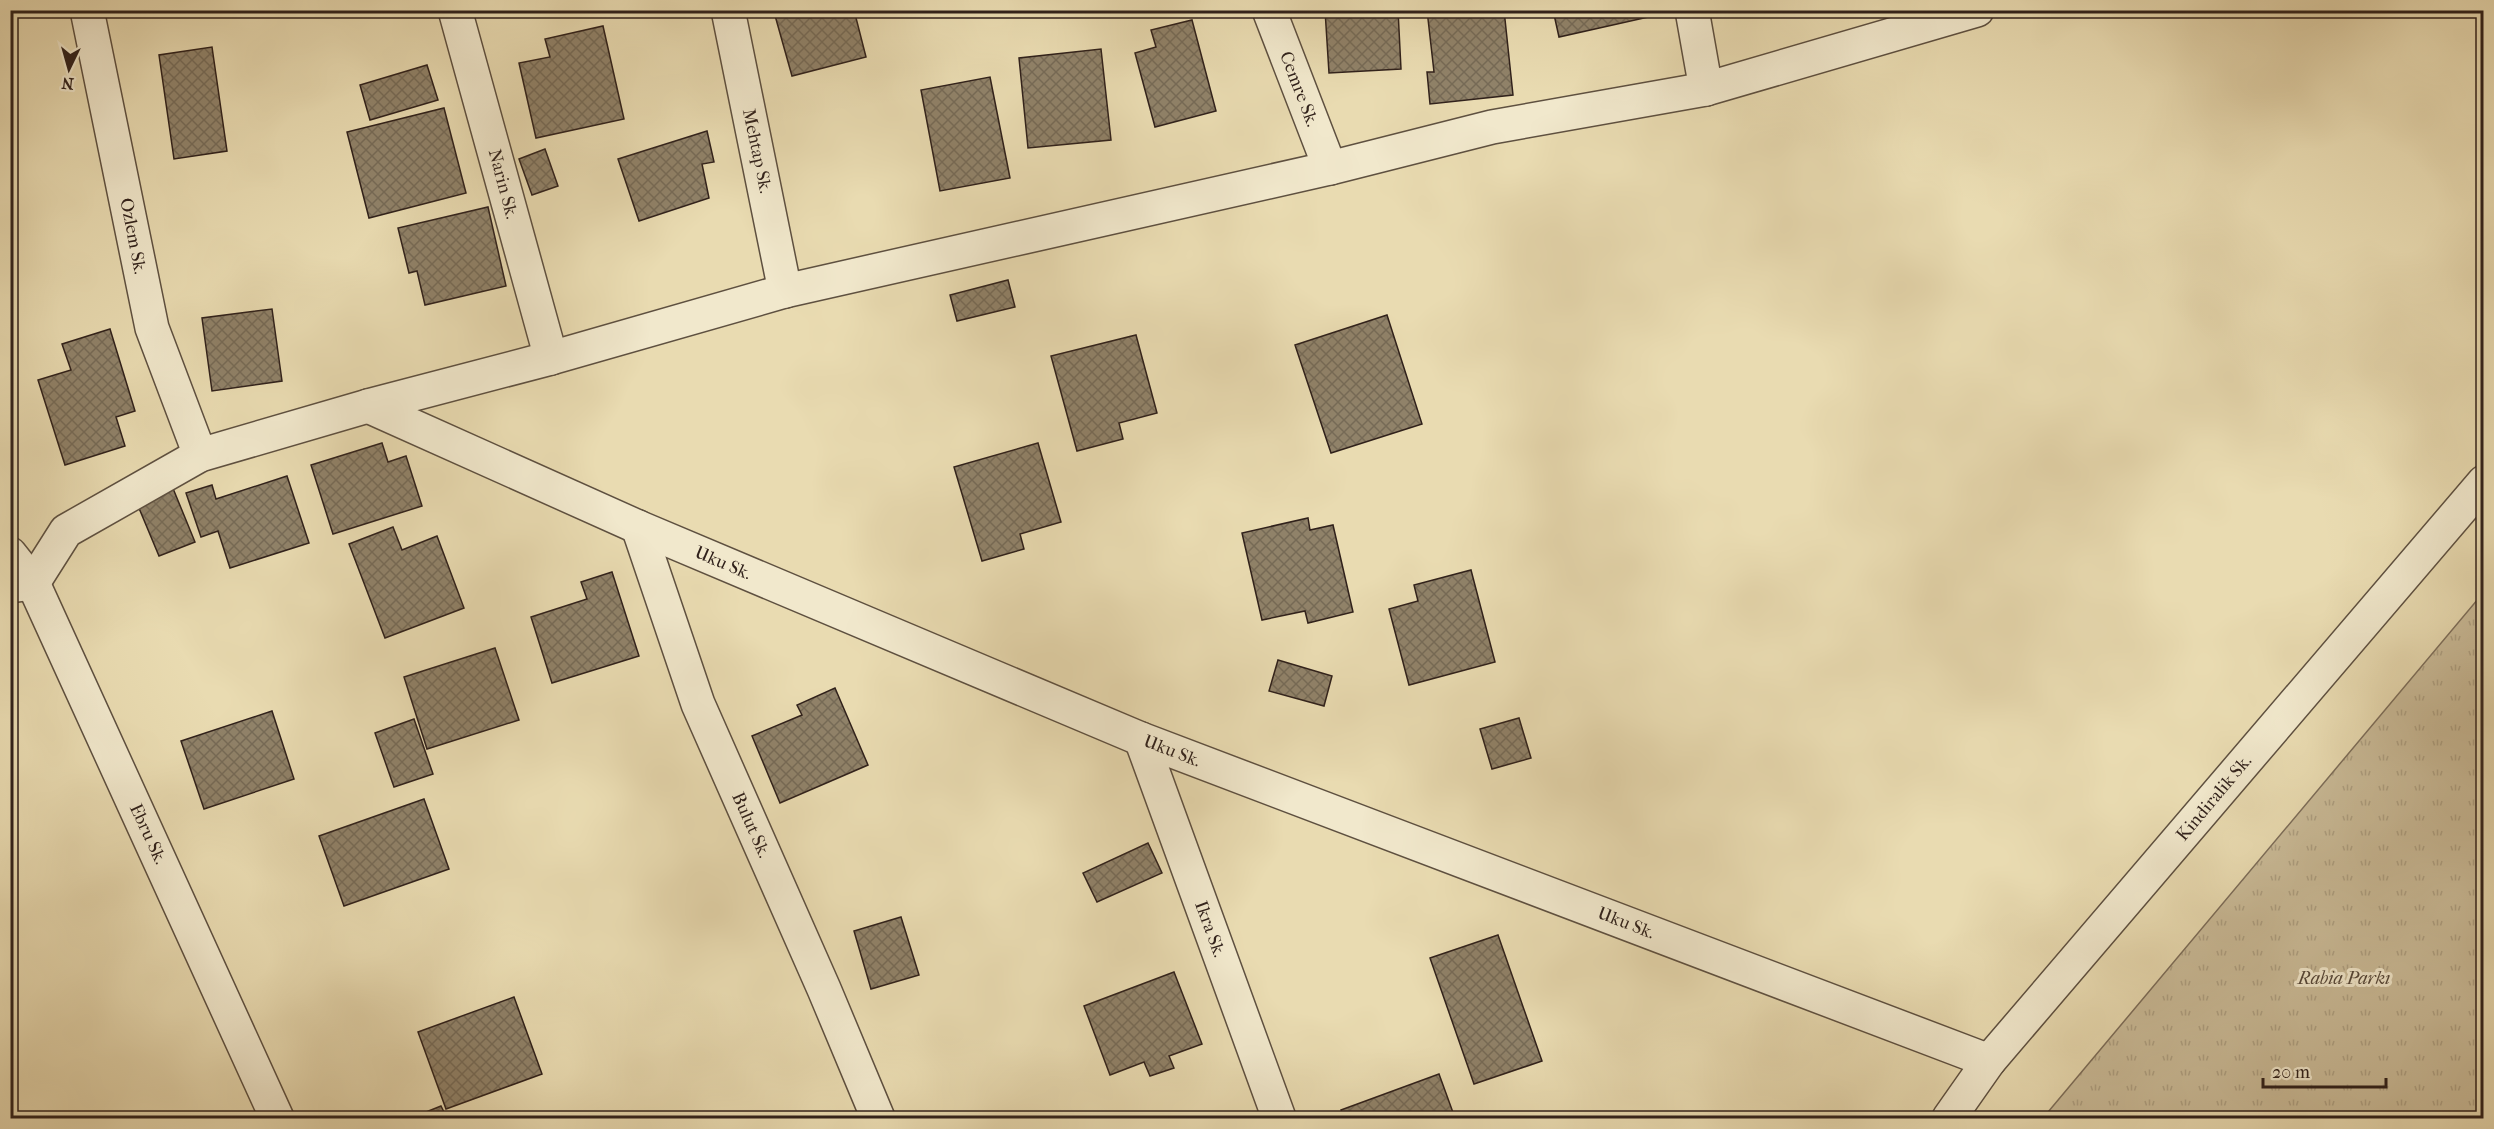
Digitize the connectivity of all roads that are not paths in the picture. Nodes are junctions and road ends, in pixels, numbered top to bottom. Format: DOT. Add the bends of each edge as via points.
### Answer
graph roads {
  1 [pos="87,10"];
  2 [pos="455,10"];
  3 [pos="728,10"];
  4 [pos="1269,10"];
  5 [pos="1692,10"];
  6 [pos="1977,10"];
  7 [pos="1706,89"];
  8 [pos="1330,168"];
  9 [pos="785,291"];
  10 [pos="551,358"];
  11 [pos="368,406"];
  12 [pos="200,455"];
  13 [pos="2484,482"];
  14 [pos="638,527"];
  15 [pos="10,554"];
  16 [pos="22,585"];
  17 [pos="1141,739"];
  18 [pos="1989,1061"];
  19 [pos="277,1119"];
  20 [pos="878,1119"];
  21 [pos="1279,1119"];
  22 [pos="1949,1119"];
  1 -- 12 [label="street, Ozlem Sk." via="152,328"];
  2 -- 10 [label="street, Narin Sk."];
  3 -- 9 [label="street, Mehtap Sk."];
  4 -- 8 [label="street, Cemre Sk."];
  5 -- 7 [label="street"];
  6 -- 7 [label="street"];
  7 -- 8 [label="street" via="1492,127"];
  8 -- 9 [label="street"];
  9 -- 10 [label="street"];
  10 -- 11 [label="street"];
  11 -- 12 [label="street"];
  11 -- 14 [label="street, Uku Sk."];
  12 -- 16 [label="street" via="66,531"];
  13 -- 18 [label="street, Kindiralik Sk."];
  14 -- 17 [label="street, Uku Sk."];
  14 -- 20 [label="street, Bulut Sk." via="698,704"];
  15 -- 16 [label="street, Ebru Sk."];
  16 -- 19 [label="street, Ebru Sk."];
  17 -- 18 [label="street, Uku Sk."];
  17 -- 21 [label="street, Ikra Sk."];
  18 -- 22 [label="street, Kindiralik Sk."];
}
